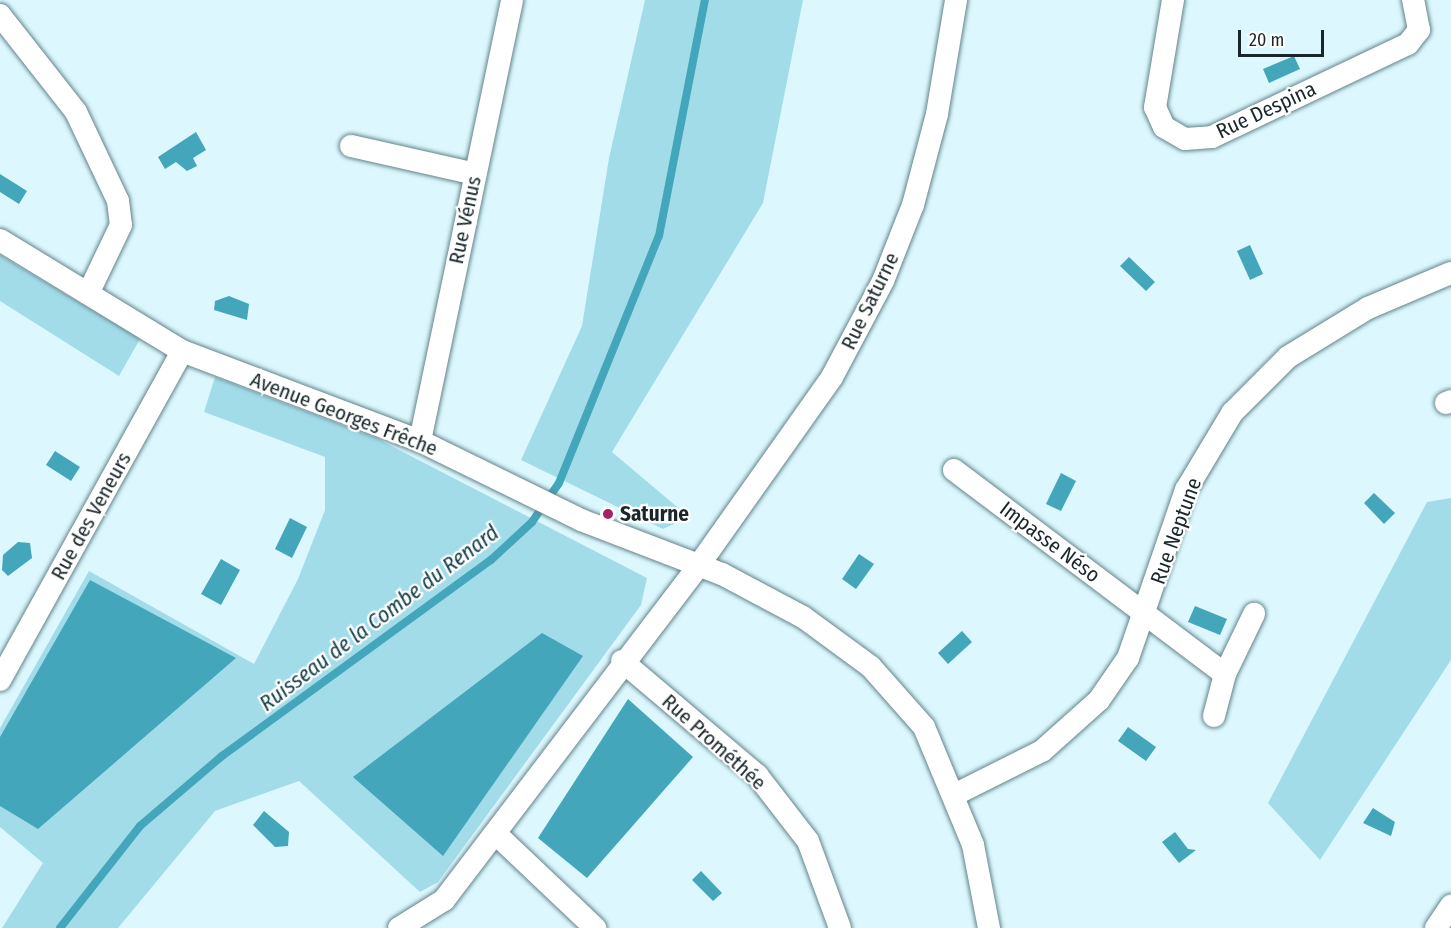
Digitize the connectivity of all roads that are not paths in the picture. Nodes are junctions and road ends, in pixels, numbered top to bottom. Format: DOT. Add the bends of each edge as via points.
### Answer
graph roads {
  1 [pos="512,0"];
  2 [pos="956,0"];
  3 [pos="1173,0"];
  4 [pos="1413,0"];
  5 [pos="0,15"];
  6 [pos="351,146"];
  7 [pos="475,174"];
  8 [pos="0,240"];
  9 [pos="1451,273"];
  10 [pos="88,294"];
  11 [pos="182,351"];
  12 [pos="420,441"];
  13 [pos="954,470"];
  14 [pos="699,565"];
  15 [pos="1147,614"];
  16 [pos="1254,614"];
  17 [pos="622,661"];
  18 [pos="1225,674"];
  19 [pos="0,680"];
  20 [pos="1214,716"];
  21 [pos="956,794"];
  22 [pos="496,834"];
  23 [pos="1451,906"];
  24 [pos="399,928"];
  25 [pos="595,928"];
  26 [pos="840,928"];
  27 [pos="989,928"];
  28 [pos="1436,928"];
  1 -- 7 [label="street, Rue Vénus"];
  2 -- 14 [label="street, Rue Saturne" via="937,114 914,206 883,281 832,378"];
  3 -- 4 [label="street, Rue Despina" via="1155,107 1164,128 1185,139 1212,137 1408,45 1419,30"];
  5 -- 10 [label="street" via="76,112 118,201 121,225"];
  6 -- 7 [label="street"];
  7 -- 12 [label="street, Rue Vénus"];
  8 -- 10 [label="street, Avenue Georges Frêche"];
  9 -- 15 [label="street, Rue Neptune" via="1368,308 1288,357 1232,413 1186,490"];
  10 -- 11 [label="street, Avenue Georges Frêche"];
  11 -- 12 [label="street, Avenue Georges Frêche"];
  11 -- 19 [label="street, Rue des Veneurs"];
  12 -- 14 [label="street, Avenue Georges Frêche" via="581,520"];
  13 -- 15 [label="street, Impasse Néso"];
  14 -- 17 [label="street, Rue Saturne"];
  14 -- 21 [label="street, Avenue Georges Frêche" via="803,617 871,667 924,727"];
  15 -- 18 [label="street, Impasse Néso"];
  15 -- 21 [label="street, Rue Neptune" via="1128,658 1099,700 1042,751"];
  16 -- 18 [label="street"];
  17 -- 22 [label="street, Rue Saturne"];
  17 -- 26 [label="street, Rue Prométhée" via="757,775 808,841"];
  18 -- 20 [label="street"];
  21 -- 27 [label="street, Avenue Georges Frêche" via="973,845"];
  22 -- 24 [label="street, Rue Saturne" via="444,900"];
  22 -- 25 [label="street"];
  23 -- 28 [label="street"];
}
